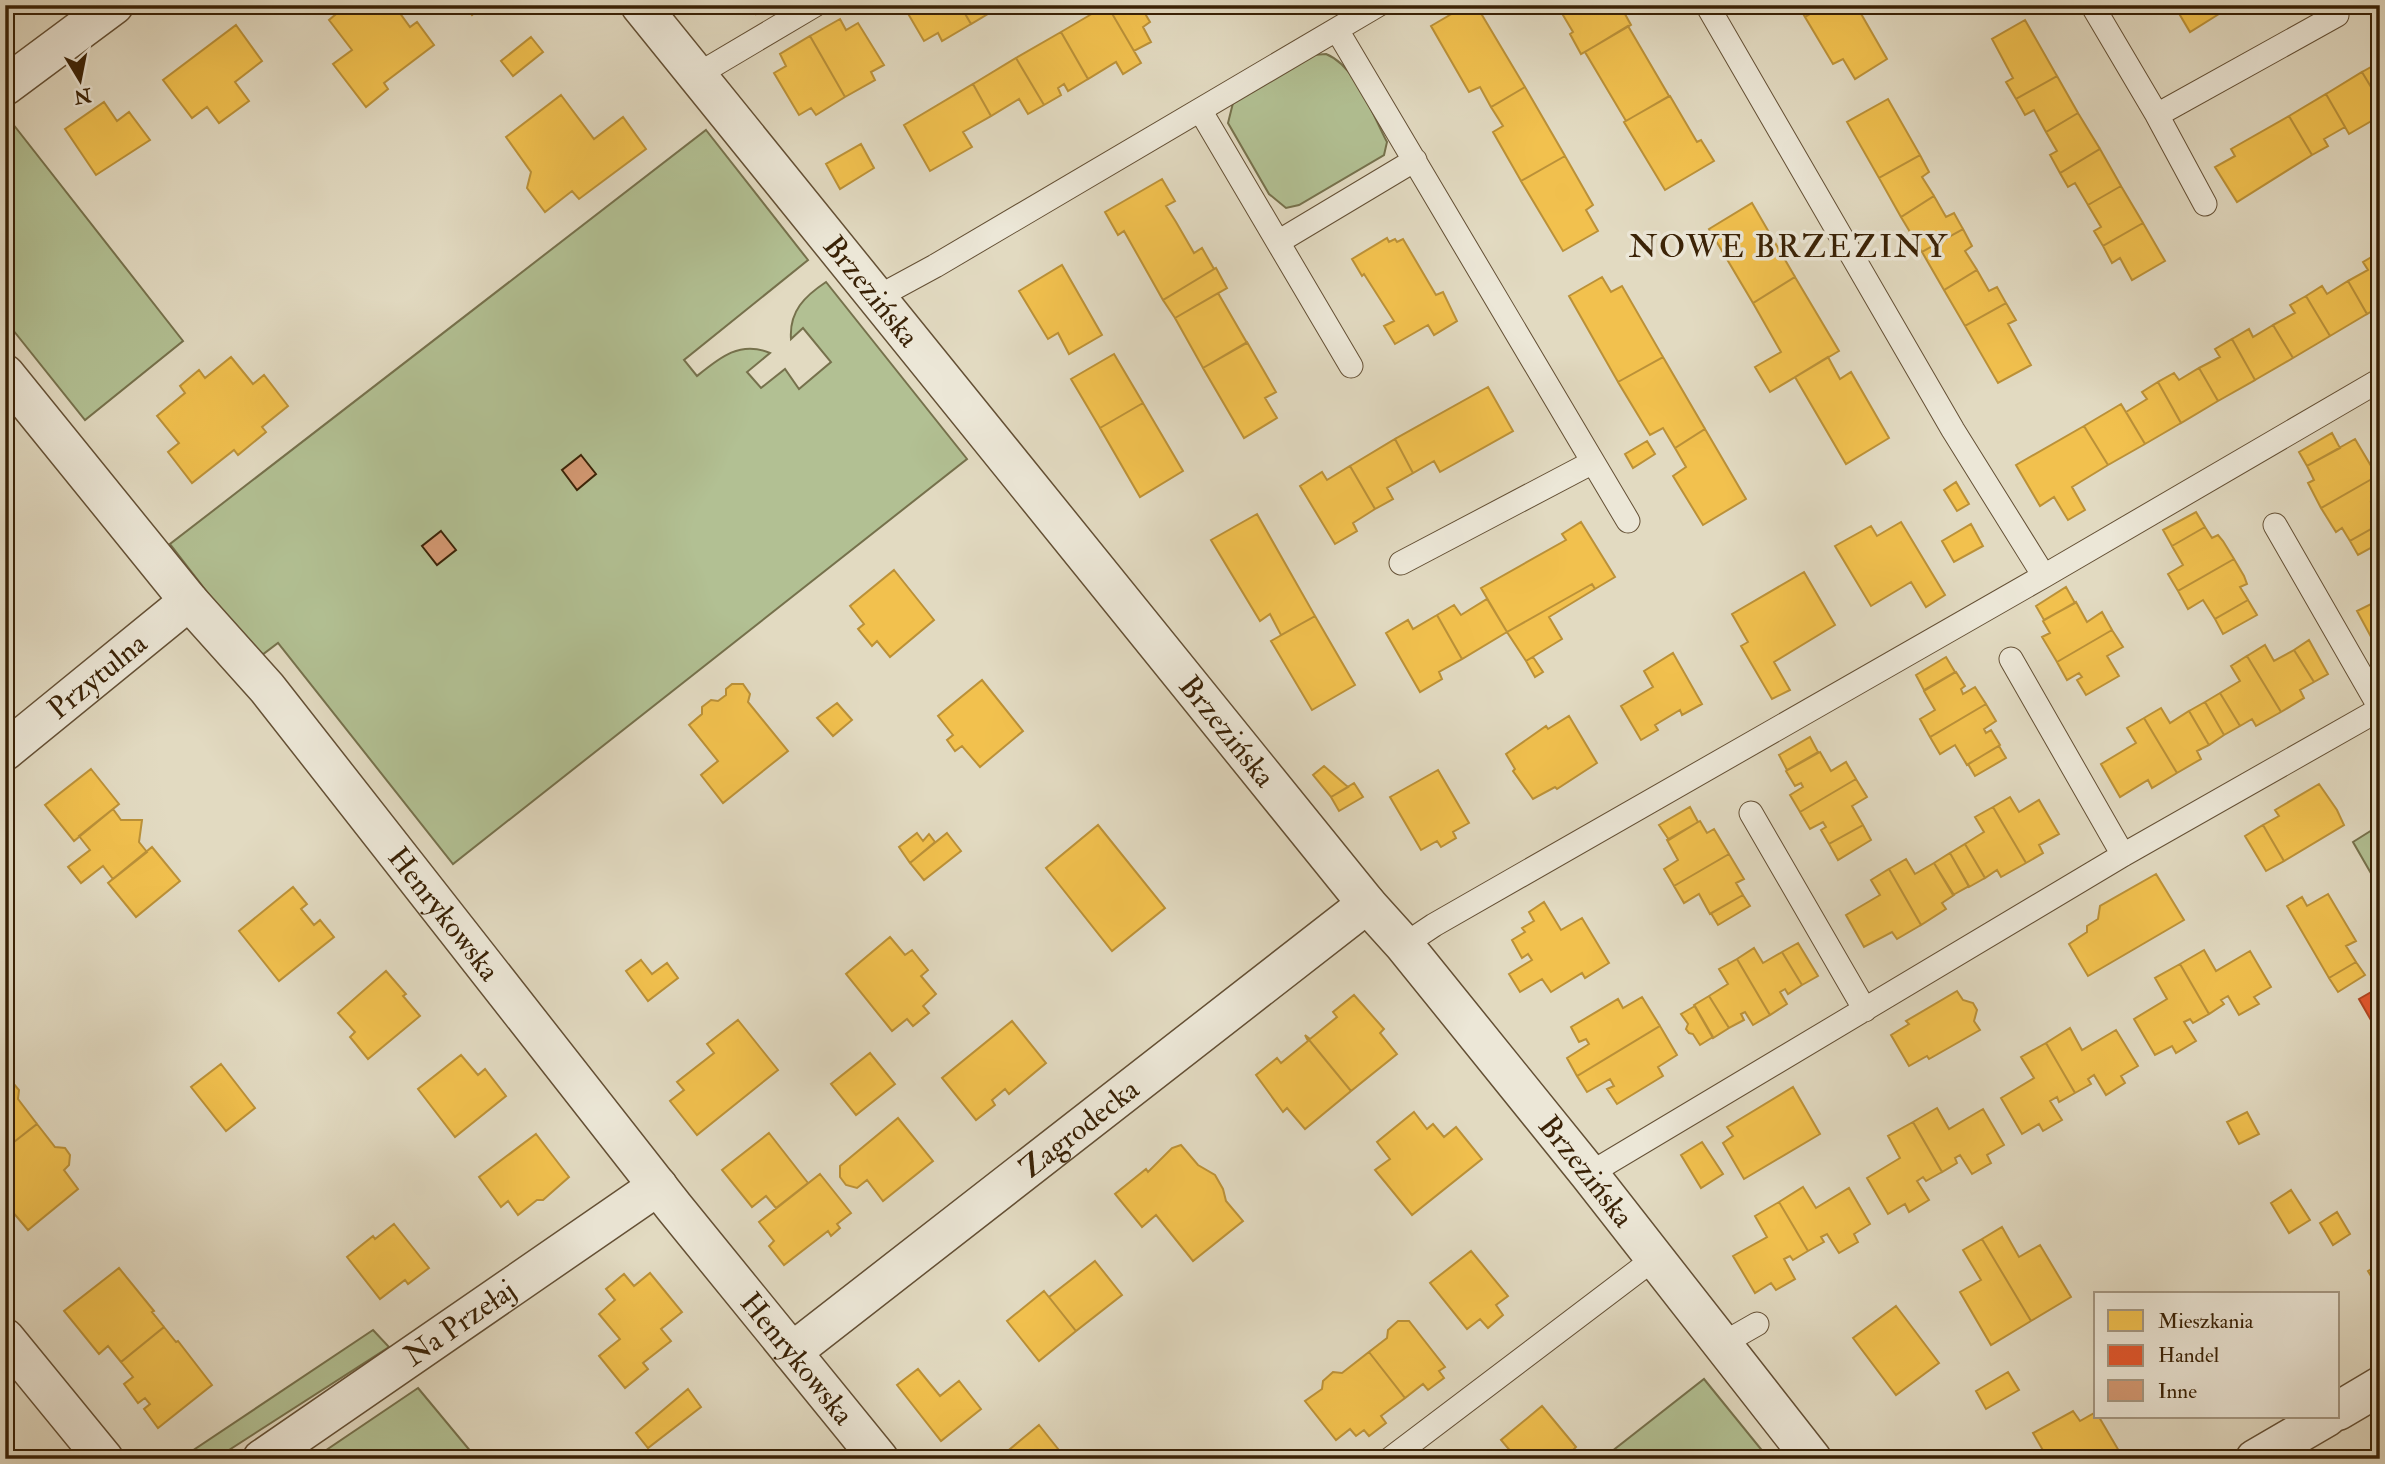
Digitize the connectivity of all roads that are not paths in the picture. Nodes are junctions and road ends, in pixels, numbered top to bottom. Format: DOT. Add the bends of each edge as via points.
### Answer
graph roads {
  1 [pos="114,5"];
  2 [pos="640,5"];
  3 [pos="815,5"];
  4 [pos="1378,5"];
  5 [pos="1707,5"];
  6 [pos="2092,5"];
  7 [pos="2337,15"];
  8 [pos="1337,30"];
  9 [pos="697,75"];
  10 [pos="5,86"];
  11 [pos="1200,110"];
  12 [pos="2157,115"];
  13 [pos="1415,160"];
  14 [pos="2205,204"];
  15 [pos="1278,242"];
  16 [pos="876,298"];
  17 [pos="1351,366"];
  18 [pos="5,374"];
  19 [pos="2380,380"];
  20 [pos="1593,462"];
  21 [pos="1628,521"];
  22 [pos="2275,525"];
  23 [pos="1401,563"];
  24 [pos="2045,576"];
  25 [pos="189,601"];
  26 [pos="2011,659"];
  27 [pos="2380,708"];
  28 [pos="5,751"];
  29 [pos="1751,813"];
  30 [pos="2123,855"];
  31 [pos="1367,904"];
  32 [pos="1404,945"];
  33 [pos="1865,1010"];
  34 [pos="1589,1174"];
  35 [pos="658,1186"];
  36 [pos="1655,1258"];
  37 [pos="1757,1325"];
  38 [pos="5,1338"];
  39 [pos="1722,1344"];
  40 [pos="792,1352"];
  41 [pos="2380,1386"];
  42 [pos="2340,1409"];
  43 [pos="2325,1418"];
  44 [pos="104,1459"];
  45 [pos="262,1459"];
  46 [pos="879,1459"];
  47 [pos="1390,1459"];
  48 [pos="1812,1459"];
  49 [pos="2255,1459"];
  1 -- 10 [label="street"];
  2 -- 9 [label="street, Brzezińska"];
  3 -- 9 [label="lane"];
  4 -- 8 [label="lane"];
  5 -- 24 [label="lane" via="1946,418"];
  6 -- 12 [label="lane"];
  7 -- 12 [label="lane"];
  8 -- 11 [label="lane"];
  8 -- 13 [label="lane"];
  9 -- 16 [label="street, Brzezińska"];
  11 -- 15 [label="lane"];
  11 -- 16 [label="lane"];
  12 -- 14 [label="lane"];
  13 -- 15 [label="lane"];
  13 -- 20 [label="lane"];
  15 -- 17 [label="lane"];
  16 -- 31 [label="street, Brzezińska"];
  18 -- 25 [label="street, Henrykowska"];
  19 -- 24 [label="lane"];
  20 -- 21 [label="lane"];
  20 -- 23 [label="lane"];
  22 -- 27 [label="lane"];
  24 -- 32 [label="lane"];
  25 -- 28 [label="street, Przytulna"];
  25 -- 35 [label="street, Henrykowska" via="275,698"];
  26 -- 30 [label="lane"];
  27 -- 30 [label="lane"];
  29 -- 33 [label="lane"];
  30 -- 33 [label="lane"];
  31 -- 32 [label="street, Brzezińska"];
  31 -- 40 [label="street, Zagrodecka"];
  32 -- 34 [label="street, Brzezińska"];
  33 -- 34 [label="lane"];
  34 -- 36 [label="street, Brzezińska"];
  35 -- 40 [label="street, Henrykowska"];
  35 -- 45 [label="street, Na Przełaj"];
  36 -- 39 [label="street, Brzezińska"];
  36 -- 47 [label="lane"];
  37 -- 39 [label="lane"];
  38 -- 44 [label="street"];
  39 -- 48 [label="street, Brzezińska"];
  40 -- 46 [label="street, Henrykowska"];
  41 -- 42 [label="street"];
  43 -- 49 [label="street"];
}
